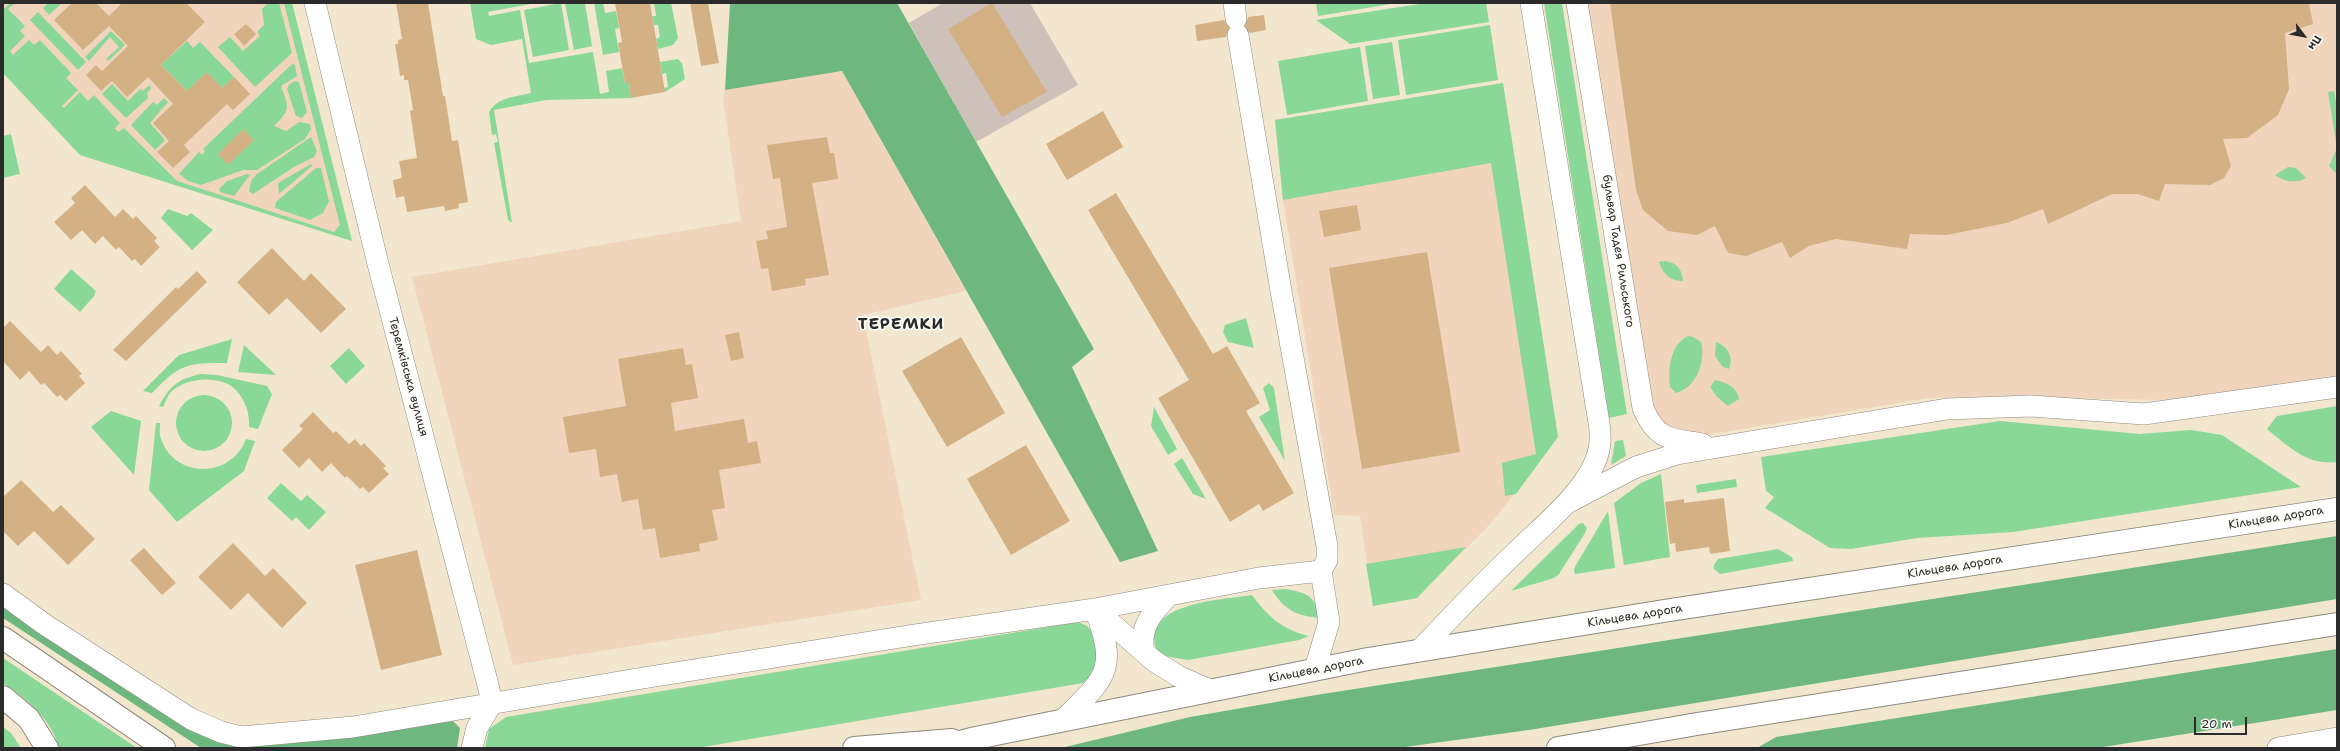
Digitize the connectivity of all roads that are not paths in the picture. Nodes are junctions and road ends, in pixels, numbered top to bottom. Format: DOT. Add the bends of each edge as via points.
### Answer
graph roads {
  1 [pos="316,3"];
  2 [pos="1531,3"];
  3 [pos="1577,3"];
  4 [pos="1236,19"];
  5 [pos="2337,387"];
  6 [pos="1720,447"];
  7 [pos="1567,503"];
  8 [pos="2337,509"];
  9 [pos="1320,571"];
  10 [pos="3,594"];
  11 [pos="1168,596"];
  12 [pos="1095,609"];
  13 [pos="2337,624"];
  14 [pos="3,638"];
  15 [pos="1419,651"];
  16 [pos="1144,652"];
  17 [pos="1315,669"];
  18 [pos="1210,690"];
  19 [pos="3,697"];
  20 [pos="492,703"];
  21 [pos="1063,720"];
  22 [pos="2337,738"];
  23 [pos="971,739"];
  24 [pos="47,748"];
  25 [pos="164,748"];
  26 [pos="472,748"];
  27 [pos="854,748"];
  28 [pos="938,748"];
  29 [pos="1558,748"];
  30 [pos="2278,748"];
  1 -- 20 [label="street, Теремківська вулиця" via="378,264"];
  2 -- 7 [label="street" via="1601,439 1595,463"];
  3 -- 6 [label="street, бульвар Тадея Рильського" via="1643,408 1652,426 1661,434 1672,439"];
  4 -- 9 [label="street" via="1327,546 1327,560"];
  5 -- 6 [label="street" via="2144,414 2024,406 1947,409"];
  6 -- 7 [label="street" via="1654,460"];
  7 -- 15 [label="street" via="1468,599"];
  8 -- 15 [label="highway, Кільцева дорога" via="1670,610"];
  9 -- 11 [label="street" via="1259,578"];
  9 -- 17 [label="street" via="1329,622"];
  10 -- 20 [label="street" via="44,624 191,719 221,732 241,737 353,727"];
  11 -- 12 [label="street"];
  11 -- 16 [label="street" via="1152,613 1144,627 1141,640"];
  12 -- 16 [label="street"];
  12 -- 20 [label="street" via="906,636"];
  12 -- 21 [label="street" via="1106,639 1108,658 1099,681"];
  13 -- 29 [label="highway"];
  14 -- 25 [label="highway"];
  15 -- 17 [label="highway, Кільцева дорога"];
  16 -- 18 [label="street" via="1178,676"];
  17 -- 18 [label="highway, Кільцева дорога"];
  18 -- 21 [label="highway, Кільцева дорога"];
  19 -- 24 [label="highway" via="29,718"];
  20 -- 26 [label="street" via="478,728"];
  21 -- 23 [label="highway, Кільцева дорога"];
  22 -- 30 [label="street"];
  23 -- 27 [label="highway"];
  23 -- 28 [label="highway, Кільцева дорога"];
}
